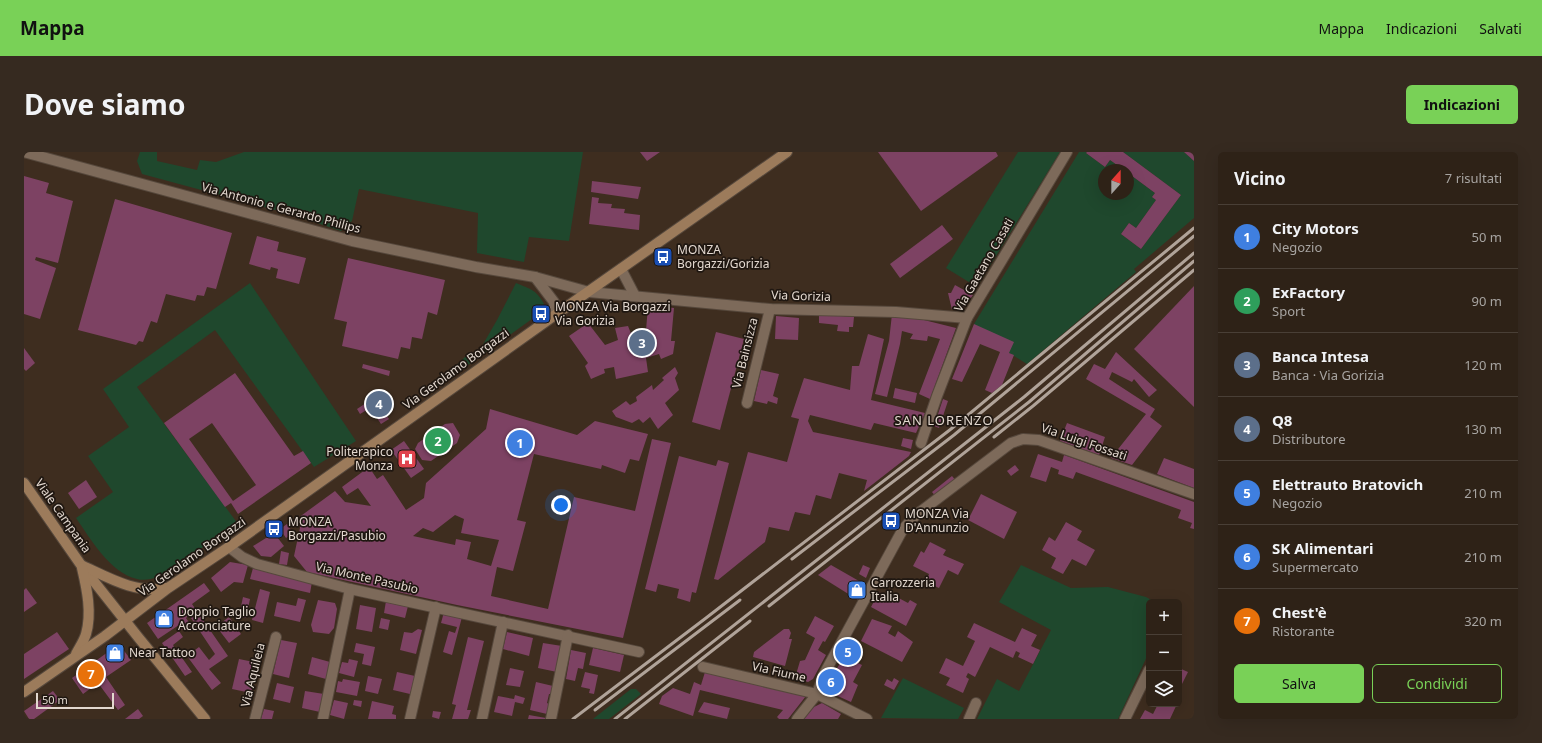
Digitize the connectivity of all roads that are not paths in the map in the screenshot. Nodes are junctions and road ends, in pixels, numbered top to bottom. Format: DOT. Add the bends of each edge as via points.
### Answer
graph roads {
  1 [pos="24,152"];
  2 [pos="787,152"];
  3 [pos="1067,152"];
  4 [pos="621,269"];
  5 [pos="535,277"];
  6 [pos="589,292"];
  7 [pos="635,296"];
  8 [pos="770,309"];
  9 [pos="555,315"];
  10 [pos="967,318"];
  11 [pos="747,404"];
  12 [pos="922,443"];
  13 [pos="24,483"];
  14 [pos="1194,494"];
  15 [pos="229,547"];
  16 [pos="82,565"];
  17 [pos="168,588"];
  18 [pos="350,588"];
  19 [pos="436,607"];
  20 [pos="124,620"];
  21 [pos="504,622"];
  22 [pos="568,635"];
  23 [pos="276,637"];
  24 [pos="639,652"];
  25 [pos="75,656"];
  26 [pos="703,668"];
  27 [pos="1148,671"];
  28 [pos="24,692"];
  29 [pos="817,694"];
  30 [pos="976,703"];
  31 [pos="206,719"];
  32 [pos="255,719"];
  33 [pos="322,719"];
  34 [pos="410,719"];
  35 [pos="482,719"];
  36 [pos="551,719"];
  37 [pos="797,719"];
  38 [pos="867,719"];
  39 [pos="969,719"];
  40 [pos="1124,719"];
  1 -- 5 [label="street, Via Antonio e Gerardo Philips" via="352,241"];
  2 -- 4 [label="main road, Via Gerolamo Borgazzi"];
  3 -- 10 [label="street, Via Gaetano Casati"];
  4 -- 6 [label="main road, Via Gerolamo Borgazzi"];
  4 -- 7 [label="street"];
  5 -- 6 [label="street, Via Antonio e Gerardo Philips"];
  5 -- 9 [label="street" via="554,302"];
  6 -- 7 [label="street, Via Gorizia"];
  6 -- 9 [label="main road, Via Gerolamo Borgazzi"];
  7 -- 8 [label="street, Via Gorizia"];
  8 -- 10 [label="street, Via Gorizia" via="896,312"];
  8 -- 11 [label="street, Via Bainsizza"];
  9 -- 15 [label="main road, Via Gerolamo Borgazzi"];
  10 -- 12 [label="street, Via Gaetano Casati"];
  13 -- 16 [label="main road, Viale Campania"];
  14 -- 29 [label="street, Via Luigi Fossati" via="1038,440 1028,438 1011,443 916,515 903,529 824,676"];
  15 -- 17 [label="main road, Via Gerolamo Borgazzi"];
  15 -- 18 [label="street, Via Monte Pasubio" via="257,564"];
  16 -- 17 [label="main road, Viale Campania" via="132,588"];
  16 -- 20 [label="main road, Viale Campania"];
  16 -- 25 [label="main road, Viale Campania" via="87,590 88,622 86,636"];
  17 -- 20 [label="main road, Via Gerolamo Borgazzi"];
  18 -- 19 [label="street, Via Monte Pasubio"];
  18 -- 33 [label="street"];
  19 -- 21 [label="street, Via Monte Pasubio"];
  19 -- 34 [label="street"];
  20 -- 25 [label="main road, Via Gerolamo Borgazzi"];
  20 -- 31 [label="main road"];
  21 -- 22 [label="street, Via Monte Pasubio"];
  21 -- 35 [label="street"];
  22 -- 24 [label="street, Via Monte Pasubio"];
  22 -- 36 [label="street"];
  23 -- 32 [label="street, Via Aquileia"];
  25 -- 28 [label="main road, Via Gerolamo Borgazzi"];
  26 -- 29 [label="street, Via Fiume"];
  27 -- 40 [label="street"];
  29 -- 37 [label="street, Via Luigi Fossati"];
  29 -- 38 [label="street, Via Fiume"];
  30 -- 39 [label="street"];
}
